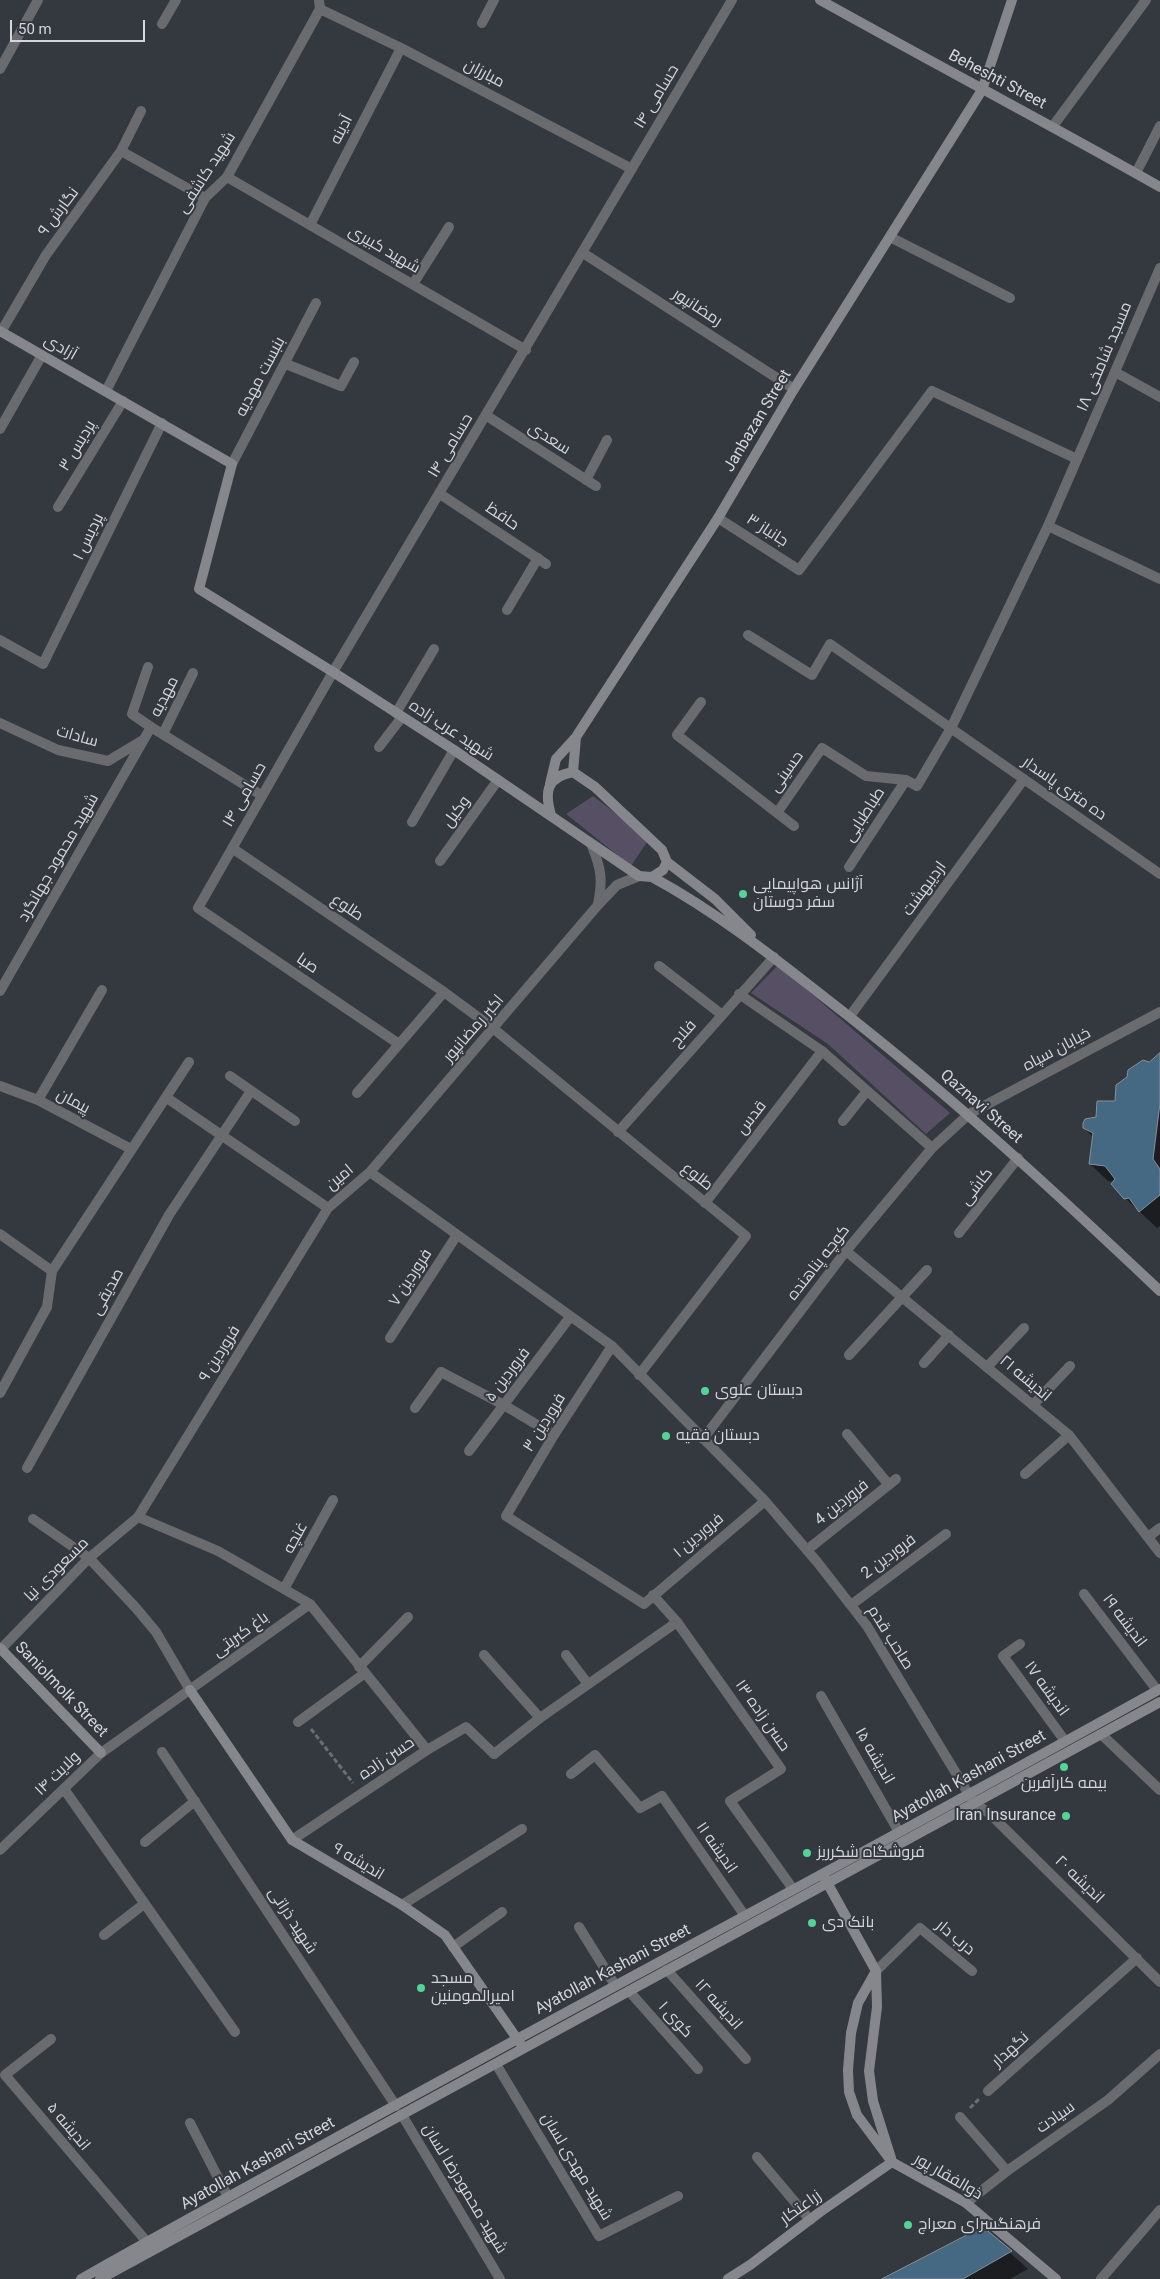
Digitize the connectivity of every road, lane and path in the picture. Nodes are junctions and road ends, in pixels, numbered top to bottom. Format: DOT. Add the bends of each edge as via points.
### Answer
graph roads {
  1 [pos="176,0"];
  2 [pos="494,0"];
  3 [pos="732,0"];
  4 [pos="820,0"];
  5 [pos="1012,0"];
  6 [pos="1146,0"];
  7 [pos="36,1"];
  8 [pos="319,5"];
  9 [pos="482,23"];
  10 [pos="162,24"];
  11 [pos="401,48"];
  12 [pos="0,69"];
  13 [pos="982,90"];
  14 [pos="141,111"];
  15 [pos="1053,126"];
  16 [pos="1160,126"];
  17 [pos="121,151"];
  18 [pos="632,169"];
  19 [pos="1136,173"];
  20 [pos="227,177"];
  21 [pos="1160,187"];
  22 [pos="205,198"];
  23 [pos="310,225"];
  24 [pos="449,226"];
  25 [pos="890,237"];
  26 [pos="583,253"];
  27 [pos="1160,268"];
  28 [pos="413,284"];
  29 [pos="1010,298"];
  30 [pos="316,303"];
  31 [pos="1,331"];
  32 [pos="526,350"];
  33 [pos="42,355"];
  34 [pos="354,362"];
  35 [pos="286,364"];
  36 [pos="1115,372"];
  37 [pos="794,389"];
  38 [pos="106,391"];
  39 [pos="1160,397"];
  40 [pos="123,401"];
  41 [pos="486,416"];
  42 [pos="162,423"];
  43 [pos="0,429"];
  44 [pos="607,440"];
  45 [pos="1077,459"];
  46 [pos="232,464"];
  47 [pos="586,480"];
  48 [pos="596,486"];
  49 [pos="440,494"];
  50 [pos="58,507"];
  51 [pos="718,518"];
  52 [pos="1048,526"];
  53 [pos="1160,579"];
  54 [pos="507,610"];
  55 [pos="748,634"];
  56 [pos="0,640"];
  57 [pos="434,649"];
  58 [pos="148,667"];
  59 [pos="334,672"];
  60 [pos="193,673"];
  61 [pos="701,702"];
  62 [pos="399,715"];
  63 [pos="0,724"];
  64 [pos="151,727"];
  65 [pos="951,728"];
  66 [pos="162,734"];
  67 [pos="576,737"];
  68 [pos="144,739"];
  69 [pos="378,746"];
  70 [pos="454,750"];
  71 [pos="573,772"];
  72 [pos="1024,779"];
  73 [pos="498,780"];
  74 [pos="906,780"];
  75 [pos="550,784"];
  76 [pos="261,795"];
  77 [pos="777,812"];
  78 [pos="551,815"];
  79 [pos="412,822"];
  80 [pos="794,826"];
  81 [pos="592,846"];
  82 [pos="232,848"];
  83 [pos="440,861"];
  84 [pos="667,862"];
  85 [pos="848,867"];
  86 [pos="1160,874"];
  87 [pos="639,876"];
  88 [pos="652,877"];
  89 [pos="598,905"];
  90 [pos="198,908"];
  91 [pos="774,957"];
  92 [pos="659,966"];
  93 [pos="102,990"];
  94 [pos="0,991"];
  95 [pos="444,992"];
  96 [pos="739,994"];
  97 [pos="1160,1012"];
  98 [pos="721,1014"];
  99 [pos="850,1016"];
  100 [pos="494,1029"];
  101 [pos="399,1044"];
  102 [pos="822,1051"];
  103 [pos="189,1062"];
  104 [pos="230,1076"];
  105 [pos="0,1086"];
  106 [pos="251,1091"];
  107 [pos="867,1091"];
  108 [pos="357,1093"];
  109 [pos="167,1098"];
  110 [pos="38,1100"];
  111 [pos="969,1114"];
  112 [pos="295,1121"];
  113 [pos="843,1121"];
  114 [pos="618,1132"];
  115 [pos="222,1136"];
  116 [pos="932,1148"];
  117 [pos="131,1149"];
  118 [pos="1018,1158"];
  119 [pos="370,1172"];
  120 [pos="706,1203"];
  121 [pos="328,1208"];
  122 [pos="959,1233"];
  123 [pos="0,1234"];
  124 [pos="457,1235"];
  125 [pos="846,1251"];
  126 [pos="927,1270"];
  127 [pos="52,1271"];
  128 [pos="1160,1291"];
  129 [pos="902,1297"];
  130 [pos="570,1317"];
  131 [pos="1024,1328"];
  132 [pos="949,1335"];
  133 [pos="390,1338"];
  134 [pos="612,1346"];
  135 [pos="849,1355"];
  136 [pos="924,1363"];
  137 [pos="1070,1366"];
  138 [pos="987,1367"];
  139 [pos="639,1375"];
  140 [pos="0,1393"];
  141 [pos="504,1405"];
  142 [pos="1033,1405"];
  143 [pos="415,1408"];
  144 [pos="847,1434"];
  145 [pos="554,1435"];
  146 [pos="1070,1435"];
  147 [pos="704,1439"];
  148 [pos="469,1451"];
  149 [pos="28,1468"];
  150 [pos="1025,1474"];
  151 [pos="334,1500"];
  152 [pos="765,1501"];
  153 [pos="138,1517"];
  154 [pos="33,1519"];
  155 [pos="1160,1528"];
  156 [pos="946,1534"];
  157 [pos="1148,1537"];
  158 [pos="807,1550"];
  159 [pos="1160,1553"];
  160 [pos="89,1558"];
  161 [pos="284,1590"];
  162 [pos="1084,1594"];
  163 [pos="653,1595"];
  164 [pos="310,1604"];
  165 [pos="851,1605"];
  166 [pos="408,1617"];
  167 [pos="677,1622"];
  168 [pos="1020,1644"];
  169 [pos="0,1648"];
  170 [pos="566,1655"];
  171 [pos="484,1656"];
  172 [pos="362,1670"];
  173 [pos="588,1684"];
  174 [pos="1159,1689"];
  175 [pos="190,1690"];
  176 [pos="821,1696"];
  177 [pos="1160,1702"];
  178 [pos="540,1718"];
  179 [pos="300,1720"];
  180 [pos="1101,1734"];
  181 [pos="1066,1741"];
  182 [pos="426,1750"];
  183 [pos="162,1752"];
  184 [pos="101,1753"];
  185 [pos="571,1774"];
  186 [pos="64,1789"];
  187 [pos="1160,1790"];
  188 [pos="362,1795"];
  189 [pos="971,1799"];
  190 [pos="195,1801"];
  191 [pos="522,1829"];
  192 [pos="899,1832"];
  193 [pos="292,1840"];
  194 [pos="145,1842"];
  195 [pos="0,1850"];
  196 [pos="825,1878"];
  197 [pos="793,1889"];
  198 [pos="144,1904"];
  199 [pos="402,1906"];
  200 [pos="502,1912"];
  201 [pos="744,1916"];
  202 [pos="579,1927"];
  203 [pos="104,1935"];
  204 [pos="453,1947"];
  205 [pos="1137,1958"];
  206 [pos="667,1970"];
  207 [pos="876,1971"];
  208 [pos="972,1972"];
  209 [pos="1160,1982"];
  210 [pos="615,1985"];
  211 [pos="629,1991"];
  212 [pos="235,2032"];
  213 [pos="51,2039"];
  214 [pos="517,2039"];
  215 [pos="524,2048"];
  216 [pos="1160,2054"];
  217 [pos="746,2059"];
  218 [pos="496,2064"];
  219 [pos="698,2069"];
  220 [pos="988,2091"];
  221 [pos="396,2106"];
  222 [pos="402,2115"];
  223 [pos="960,2117"];
  224 [pos="190,2123"];
  225 [pos="758,2157"];
  226 [pos="892,2162"];
  227 [pos="1007,2171"];
  228 [pos="678,2196"];
  229 [pos="228,2197"];
  230 [pos="966,2203"];
  231 [pos="1160,2210"];
  232 [pos="810,2220"];
  233 [pos="147,2242"];
  234 [pos="82,2279"];
  235 [pos="100,2279"];
  236 [pos="500,2279"];
  237 [pos="728,2279"];
  238 [pos="1056,2279"];
  239 [pos="1101,2279"];
  1 -- 10 [label="street"];
  2 -- 9 [label="street"];
  3 -- 18 [label="street, حسامی ۱۴"];
  4 -- 13 [label="street, Beheshti Street"];
  5 -- 13 [label="street, Janbazan Street"];
  6 -- 15 [label="street"];
  7 -- 12 [label="street"];
  8 -- 11 [label="street, مبارزان"];
  8 -- 20 [label="street, شهید کاشفی"];
  11 -- 18 [label="street, مبارزان"];
  11 -- 23 [label="street, آدینه"];
  13 -- 15 [label="street, Beheshti Street"];
  13 -- 25 [label="street, Janbazan Street"];
  14 -- 17 [label="street, نگارش ۹"];
  15 -- 19 [label="street, Beheshti Street"];
  16 -- 19 [label="street"];
  17 -- 22 [label="street"];
  17 -- 31 [label="street, نگارش ۹" via="46,255"];
  18 -- 26 [label="street, حسامی ۱۴"];
  19 -- 21 [label="street, Beheshti Street"];
  20 -- 22 [label="street, شهید کاشفی"];
  20 -- 23 [label="street, شهید کبیری"];
  22 -- 38 [label="street, شهید کاشفی"];
  23 -- 28 [label="street, شهید کبیری"];
  24 -- 28 [label="street"];
  25 -- 29 [label="street"];
  25 -- 37 [label="street, Janbazan Street"];
  26 -- 32 [label="street, حسامی ۱۴"];
  26 -- 37 [label="street, رمضانپور"];
  27 -- 36 [label="street, مسجد شامخی ۱۸"];
  28 -- 32 [label="street, شهید کبیری"];
  30 -- 35 [label="street, بنبست مهدیه"];
  31 -- 33 [label="street, آزادی"];
  32 -- 41 [label="street, حسامی ۱۴"];
  33 -- 38 [label="street, آزادی"];
  33 -- 43 [label="street"];
  34 -- 35 [label="street" via="341,386"];
  35 -- 46 [label="street, بنبست مهدیه"];
  36 -- 39 [label="street"];
  36 -- 45 [label="street, مسجد شامخی ۱۸"];
  37 -- 51 [label="street, Janbazan Street"];
  38 -- 40 [label="street, آزادی"];
  40 -- 42 [label="street, آزادی"];
  40 -- 50 [label="street, پردیس ۳"];
  41 -- 47 [label="street, سعدی"];
  41 -- 49 [label="street, حسامی ۱۴"];
  42 -- 46 [label="street, آزادی"];
  42 -- 56 [label="street, پردیس ۱" via="43,664"];
  44 -- 47 [label="street"];
  45 -- 51 [label="street, جانباز ۳" via="932,391 798,570"];
  45 -- 52 [label="street, مسجد شامخی ۱۸"];
  46 -- 59 [label="street, شهید عرب زاده" via="199,590"];
  47 -- 48 [label="street, سعدی"];
  49 -- 54 [label="street, حافظ" via="542,561"];
  49 -- 59 [label="street, حسامی ۱۴"];
  51 -- 67 [label="street, Janbazan Street"];
  52 -- 53 [label="street"];
  52 -- 65 [label="street, مسجد شامخی ۱۸"];
  55 -- 65 [label="street, ده متری پاسدار" via="812,675 830,644"];
  57 -- 62 [label="street"];
  58 -- 64 [label="street" via="132,714"];
  59 -- 62 [label="street, شهید عرب زاده"];
  59 -- 76 [label="street, حسامی ۱۴"];
  60 -- 66 [label="street, مهدیه"];
  61 -- 77 [label="street" via="677,735"];
  62 -- 69 [label="street"];
  62 -- 70 [label="street, شهید عرب زاده"];
  63 -- 68 [label="street, سادات" via="58,750 108,761"];
  64 -- 66 [label="street"];
  64 -- 68 [label="street, شهید محمود جهانگرد"];
  65 -- 72 [label="street, ده متری پاسدار"];
  65 -- 74 [label="street, مسجد شامخی ۱۸" via="917,786"];
  66 -- 76 [label="street"];
  67 -- 71 [label="street, Janbazan Street"];
  67 -- 75 [label="street" via="556,759"];
  68 -- 94 [label="street, شهید محمود جهانگرد"];
  70 -- 73 [label="street, شهید عرب زاده"];
  70 -- 79 [label="street"];
  71 -- 75 [label="street" via="561,774"];
  71 -- 84 [label="street" via="662,850"];
  72 -- 86 [label="street, ده متری پاسدار"];
  72 -- 99 [label="street, اردیبهشت"];
  73 -- 78 [label="street, شهید عرب زاده"];
  73 -- 83 [label="street, وکیل"];
  74 -- 77 [label="street, حسینی" via="866,776 822,748"];
  74 -- 85 [label="street, طباطبایی"];
  75 -- 78 [label="street" via="546,799"];
  76 -- 82 [label="street, حسامی ۱۴"];
  77 -- 80 [label="street"];
  78 -- 81 [label="street, شهید عرب زاده"];
  81 -- 87 [label="street, شهید عرب زاده"];
  81 -- 89 [label="street" via="602,882"];
  82 -- 90 [label="street, حسامی ۱۴"];
  82 -- 95 [label="street, طلوع"];
  84 -- 88 [label="street" via="663,870"];
  84 -- 91 [label="street" via="715,900"];
  87 -- 88 [label="street"];
  87 -- 89 [label="street, اکبر رمضانپور" via="617,886"];
  88 -- 91 [label="street" via="687,896"];
  89 -- 100 [label="street, اکبر رمضانپور"];
  90 -- 101 [label="street, صبا"];
  91 -- 96 [label="street, فلاح"];
  91 -- 99 [label="street, Qaznavi Street"];
  92 -- 98 [label="street"];
  93 -- 110 [label="street"];
  95 -- 100 [label="street, طلوع"];
  95 -- 101 [label="street"];
  96 -- 98 [label="street, فلاح"];
  96 -- 102 [label="street"];
  97 -- 111 [label="street, خیابان سپاه"];
  98 -- 114 [label="street, فلاح"];
  99 -- 111 [label="street, Qaznavi Street"];
  100 -- 114 [label="street, طلوع"];
  100 -- 119 [label="street, اکبر رمضانپور"];
  101 -- 108 [label="street"];
  102 -- 107 [label="street"];
  102 -- 120 [label="street, قدس"];
  103 -- 109 [label="street"];
  104 -- 106 [label="street"];
  105 -- 110 [label="street, پیمان"];
  106 -- 112 [label="street"];
  106 -- 115 [label="street"];
  107 -- 113 [label="street"];
  107 -- 116 [label="street"];
  109 -- 115 [label="street"];
  109 -- 117 [label="street"];
  110 -- 117 [label="street, پیمان"];
  111 -- 116 [label="street, کوچه پناهنده"];
  111 -- 118 [label="street, Qaznavi Street"];
  114 -- 120 [label="street, طلوع"];
  115 -- 121 [label="street"];
  115 -- 149 [label="street, صدیقی" via="169,1215"];
  116 -- 125 [label="street, کوچه پناهنده"];
  117 -- 127 [label="street"];
  118 -- 122 [label="street, کاشی"];
  118 -- 128 [label="street, Qaznavi Street"];
  119 -- 121 [label="street, امین"];
  119 -- 124 [label="street, صاحب قدم"];
  120 -- 139 [label="street, طلوع" via="746,1236"];
  121 -- 153 [label="street, فروردین ۹"];
  123 -- 127 [label="street"];
  124 -- 130 [label="street, صاحب قدم"];
  124 -- 133 [label="street, فروردین ۷"];
  125 -- 129 [label="street, اندیشه ۲۱"];
  125 -- 147 [label="street, کوچه پناهنده"];
  126 -- 129 [label="street"];
  127 -- 140 [label="street" via="47,1307"];
  129 -- 132 [label="street, اندیشه ۲۱"];
  129 -- 135 [label="street"];
  130 -- 134 [label="street, صاحب قدم"];
  130 -- 141 [label="street, فروردین ۵"];
  131 -- 138 [label="street"];
  132 -- 136 [label="street"];
  132 -- 138 [label="street, اندیشه ۲۱"];
  134 -- 139 [label="street, صاحب قدم"];
  134 -- 145 [label="street, فروردین ۳"];
  137 -- 142 [label="street"];
  138 -- 142 [label="street, اندیشه ۲۱"];
  139 -- 147 [label="street, صاحب قدم"];
  141 -- 143 [label="street" via="442,1372"];
  141 -- 145 [label="street"];
  141 -- 148 [label="street, فروردین ۵"];
  142 -- 146 [label="street, اندیشه ۲۱"];
  144 -- 158 [label="street, فروردین 4" via="892,1482"];
  145 -- 163 [label="street, فروردین ۳" via="506,1516 644,1604"];
  146 -- 150 [label="street"];
  146 -- 157 [label="street, اندیشه ۲۱"];
  147 -- 152 [label="street, صاحب قدم"];
  151 -- 161 [label="street, غنچه"];
  152 -- 158 [label="street, صاحب قدم"];
  152 -- 163 [label="street, فروردین ۱"];
  153 -- 160 [label="street, مسعودی نیا"];
  153 -- 161 [label="street" via="218,1551"];
  154 -- 160 [label="street"];
  155 -- 157 [label="street"];
  156 -- 165 [label="street, فروردین 2"];
  157 -- 159 [label="street, اندیشه ۲۱"];
  158 -- 165 [label="street, صاحب قدم"];
  160 -- 169 [label="street, مسعودی نیا"];
  160 -- 175 [label="street" via="156,1632"];
  161 -- 164 [label="street"];
  162 -- 174 [label="street, اندیشه ۱۹"];
  163 -- 167 [label="street, حسن زاده ۱۳"];
  164 -- 172 [label="street"];
  164 -- 175 [label="street, باغ کبریتی"];
  165 -- 189 [label="street, صاحب قدم" via="867,1626"];
  166 -- 172 [label="street"];
  167 -- 173 [label="street"];
  167 -- 197 [label="street, حسن زاده ۱۳" via="781,1769 730,1801"];
  168 -- 181 [label="street, اندیشه ۱۷" via="1003,1656"];
  169 -- 184 [label="street, Saniolmolk Street"];
  170 -- 173 [label="street"];
  171 -- 178 [label="street"];
  172 -- 179 [label="street"];
  172 -- 182 [label="street"];
  173 -- 178 [label="street"];
  174 -- 181 [label="street, Ayatollah Kashani Street"];
  175 -- 184 [label="street, ولایت ۱۴"];
  175 -- 193 [label="street, اندیشه ۹"];
  176 -- 192 [label="street, اندیشه ۱۵"];
  177 -- 180 [label="street, Ayatollah Kashani Street"];
  178 -- 182 [label="street, حسن زاده" via="494,1754 466,1726"];
  179 -- 188 [label="path"];
  180 -- 187 [label="street"];
  180 -- 189 [label="street, Ayatollah Kashani Street"];
  181 -- 189 [label="street, Ayatollah Kashani Street"];
  182 -- 188 [label="street, حسن زاده"];
  183 -- 190 [label="street, شهید ذراتی"];
  184 -- 186 [label="street, ولایت ۱۴"];
  185 -- 201 [label="street, اندیشه ۱۱" via="595,1755 640,1808 662,1796"];
  186 -- 195 [label="street, ولایت ۱۴"];
  186 -- 198 [label="street"];
  188 -- 193 [label="street, حسن زاده"];
  189 -- 192 [label="street, Ayatollah Kashani Street"];
  189 -- 196 [label="street, Ayatollah Kashani Street"];
  189 -- 205 [label="street, اندیشه ۲۰"];
  190 -- 194 [label="street"];
  190 -- 221 [label="street, شهید ذراتی"];
  191 -- 199 [label="street"];
  192 -- 196 [label="street, Ayatollah Kashani Street"];
  193 -- 199 [label="street, اندیشه ۹"];
  196 -- 197 [label="street, Ayatollah Kashani Street"];
  196 -- 206 [label="street, Ayatollah Kashani Street"];
  196 -- 207 [label="street, ذوالفقار پور"];
  197 -- 201 [label="street, Ayatollah Kashani Street"];
  198 -- 203 [label="street"];
  198 -- 212 [label="street"];
  199 -- 204 [label="street, اندیشه ۹" via="445,1935"];
  200 -- 204 [label="street"];
  201 -- 210 [label="street, Ayatollah Kashani Street"];
  202 -- 210 [label="street"];
  204 -- 214 [label="street, اندیشه ۹"];
  205 -- 209 [label="street, اندیشه ۲۰"];
  205 -- 220 [label="street, نگهدار"];
  206 -- 211 [label="street, Ayatollah Kashani Street"];
  206 -- 217 [label="street, اندیشه ۱۲"];
  207 -- 208 [label="street, درب دار" via="920,1928"];
  207 -- 226 [label="street, ذوالفقار پور" via="877,2007 869,2071 873,2100"];
  207 -- 226 [label="street, ذوالفقار پور" via="858,2003 848,2070 849,2092 857,2115"];
  210 -- 214 [label="street, Ayatollah Kashani Street"];
  211 -- 215 [label="street, Ayatollah Kashani Street"];
  211 -- 219 [label="street, کوی ۱"];
  213 -- 233 [label="street, اندیشه ۵" via="5,2075"];
  214 -- 215 [label="street, اندیشه ۹"];
  214 -- 221 [label="street, Ayatollah Kashani Street"];
  215 -- 218 [label="street, Ayatollah Kashani Street"];
  216 -- 227 [label="street, سیادت" via="1108,2100"];
  218 -- 222 [label="street, Ayatollah Kashani Street"];
  218 -- 228 [label="street, شهید مهدی لسان" via="599,2236"];
  220 -- 223 [label="path, نگهدار"];
  221 -- 229 [label="street, Ayatollah Kashani Street"];
  222 -- 235 [label="street, Ayatollah Kashani Street"];
  222 -- 236 [label="street, شهید محمودرضا لسان"];
  223 -- 227 [label="street"];
  224 -- 229 [label="street"];
  225 -- 232 [label="street"];
  226 -- 230 [label="street, ذوالفقار پور"];
  226 -- 232 [label="street, زراعتکار"];
  227 -- 230 [label="street, سیادت"];
  229 -- 233 [label="street, Ayatollah Kashani Street"];
  230 -- 238 [label="street, ذوالفقار پور"];
  231 -- 239 [label="street"];
  232 -- 237 [label="street, زراعتکار"];
  233 -- 234 [label="street, Ayatollah Kashani Street"];
}
